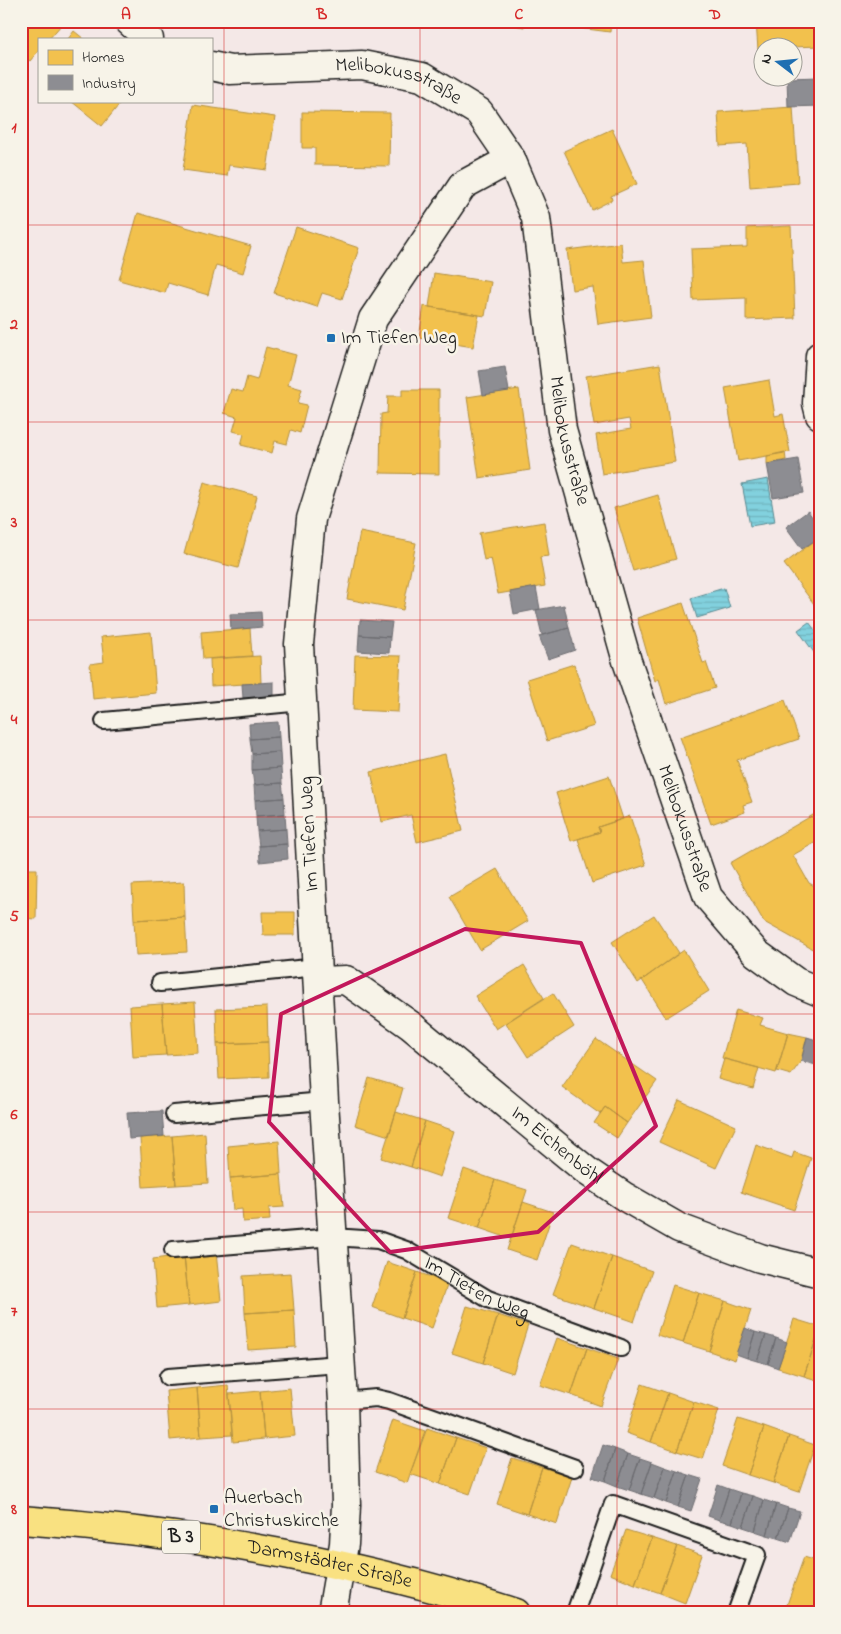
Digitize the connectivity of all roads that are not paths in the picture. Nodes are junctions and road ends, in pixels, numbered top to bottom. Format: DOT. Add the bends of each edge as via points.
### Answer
graph roads {
  1 [pos="129,21"];
  2 [pos="148,38"];
  3 [pos="212,66"];
  4 [pos="511,159"];
  5 [pos="820,356"];
  6 [pos="820,415"];
  7 [pos="302,702"];
  8 [pos="104,721"];
  9 [pos="318,974"];
  10 [pos="160,983"];
  11 [pos="820,992"];
  12 [pos="324,1101"];
  13 [pos="174,1114"];
  14 [pos="333,1237"];
  15 [pos="173,1250"];
  16 [pos="820,1273"];
  17 [pos="621,1348"];
  18 [pos="340,1364"];
  19 [pos="168,1377"];
  20 [pos="343,1401"];
  21 [pos="575,1468"];
  22 [pos="21,1520"];
  23 [pos="340,1565"];
  24 [pos="332,1613"];
  25 [pos="516,1613"];
  26 [pos="575,1613"];
  27 [pos="736,1613"];
  1 -- 2 [label="street"];
  3 -- 4 [label="street, Melibokusstraße" via="230,70 362,66 422,77 479,112"];
  4 -- 7 [label="street, Im Tiefen Weg" via="463,185 373,319 311,519 299,644"];
  4 -- 11 [label="street, Melibokusstraße" via="536,218 562,430 627,661 708,896 756,953 796,982"];
  5 -- 6 [label="street" via="817,403"];
  7 -- 8 [label="lane"];
  7 -- 9 [label="street, Im Tiefen Weg"];
  9 -- 10 [label="lane"];
  9 -- 12 [label="street, Im Tiefen Weg"];
  9 -- 16 [label="street, Im Eichenböhl" via="346,980 410,1025 588,1172 625,1197 679,1228 760,1258"];
  12 -- 13 [label="lane"];
  12 -- 14 [label="street, Im Tiefen Weg"];
  14 -- 15 [label="lane, Im Tiefen Weg"];
  14 -- 17 [label="lane, Im Tiefen Weg" via="378,1240 406,1250 488,1299"];
  14 -- 18 [label="street, Im Tiefen Weg"];
  18 -- 19 [label="lane"];
  18 -- 20 [label="street, Im Tiefen Weg"];
  20 -- 21 [label="lane" via="376,1398 389,1401"];
  20 -- 23 [label="street, Im Tiefen Weg" via="346,1526"];
  22 -- 23 [label="main road, Darmstädter Straße / B 3" via="134,1530"];
  23 -- 24 [label="street, Im Tiefen Weg"];
  23 -- 25 [label="main road, Darmstädter Straße / B 3"];
  26 -- 27 [label="lane" via="613,1504 757,1555"];
}
